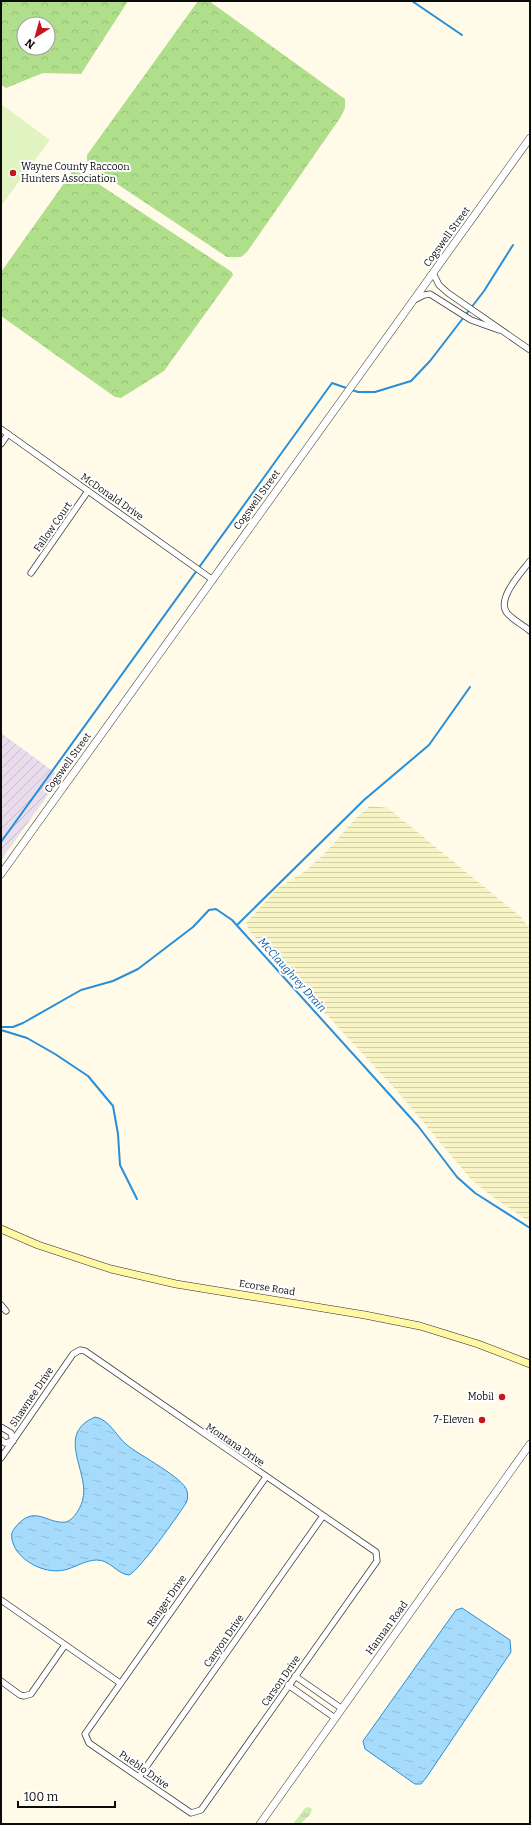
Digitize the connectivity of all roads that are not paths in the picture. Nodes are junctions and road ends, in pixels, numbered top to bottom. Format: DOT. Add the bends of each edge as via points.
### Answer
graph roads {
  1 [pos="530,138"];
  2 [pos="433,273"];
  3 [pos="413,300"];
  4 [pos="503,331"];
  5 [pos="530,350"];
  6 [pos="1,430"];
  7 [pos="8,434"];
  8 [pos="1,444"];
  9 [pos="88,491"];
  10 [pos="530,561"];
  11 [pos="31,573"];
  12 [pos="213,580"];
  13 [pos="530,631"];
  14 [pos="1,874"];
  15 [pos="1,1229"];
  16 [pos="1,1305"];
  17 [pos="6,1312"];
  18 [pos="80,1350"];
  19 [pos="530,1364"];
  20 [pos="1,1427"];
  21 [pos="1,1440"];
  22 [pos="13,1441"];
  23 [pos="530,1444"];
  24 [pos="1,1458"];
  25 [pos="266,1477"];
  26 [pos="323,1516"];
  27 [pos="378,1556"];
  28 [pos="1,1600"];
  29 [pos="65,1645"];
  30 [pos="295,1676"];
  31 [pos="1,1681"];
  32 [pos="120,1683"];
  33 [pos="288,1685"];
  34 [pos="341,1708"];
  35 [pos="335,1718"];
  36 [pos="85,1737"];
  37 [pos="139,1777"];
  38 [pos="195,1814"];
  39 [pos="260,1824"];
  1 -- 2 [label="street, Cogswell Street"];
  2 -- 3 [label="street, Cogswell Street"];
  2 -- 4 [label="street" via="439,285"];
  3 -- 4 [label="street" via="430,294 471,320"];
  3 -- 12 [label="street, Cogswell Street"];
  4 -- 5 [label="street"];
  6 -- 7 [label="street, McDonald Drive"];
  7 -- 8 [label="street"];
  7 -- 9 [label="street, McDonald Drive"];
  9 -- 11 [label="street, Fallow Court"];
  9 -- 12 [label="street, McDonald Drive"];
  10 -- 13 [label="street" via="506,596 504,606 510,616"];
  12 -- 14 [label="street, Cogswell Street"];
  15 -- 19 [label="main road, Ecorse Road" via="38,1245 111,1269 176,1284 420,1326"];
  16 -- 17 [label="street"];
  18 -- 22 [label="street, Shawnee Drive" via="73,1354"];
  18 -- 25 [label="street, Montana Drive"];
  20 -- 22 [label="street" via="11,1434"];
  21 -- 22 [label="street"];
  22 -- 24 [label="street, Shawnee Drive"];
  23 -- 34 [label="street, Hannan Road"];
  25 -- 26 [label="street, Montana Drive"];
  25 -- 32 [label="street, Ranger Drive"];
  26 -- 27 [label="street, Montana Drive" via="374,1550"];
  26 -- 37 [label="street, Canyon Drive"];
  27 -- 30 [label="street, Carson Drive" via="377,1561"];
  28 -- 29 [label="street"];
  29 -- 31 [label="street" via="31,1694 20,1695"];
  29 -- 32 [label="street"];
  30 -- 33 [label="street, Carson Drive"];
  30 -- 34 [label="street"];
  32 -- 36 [label="street, Ranger Drive" via="87,1730"];
  33 -- 35 [label="street"];
  33 -- 38 [label="street, Carson Drive" via="201,1810"];
  34 -- 35 [label="street, Hannan Road"];
  35 -- 39 [label="street, Hannan Road"];
  36 -- 37 [label="street, Pueblo Drive" via="89,1743"];
  37 -- 38 [label="street, Pueblo Drive"];
}
